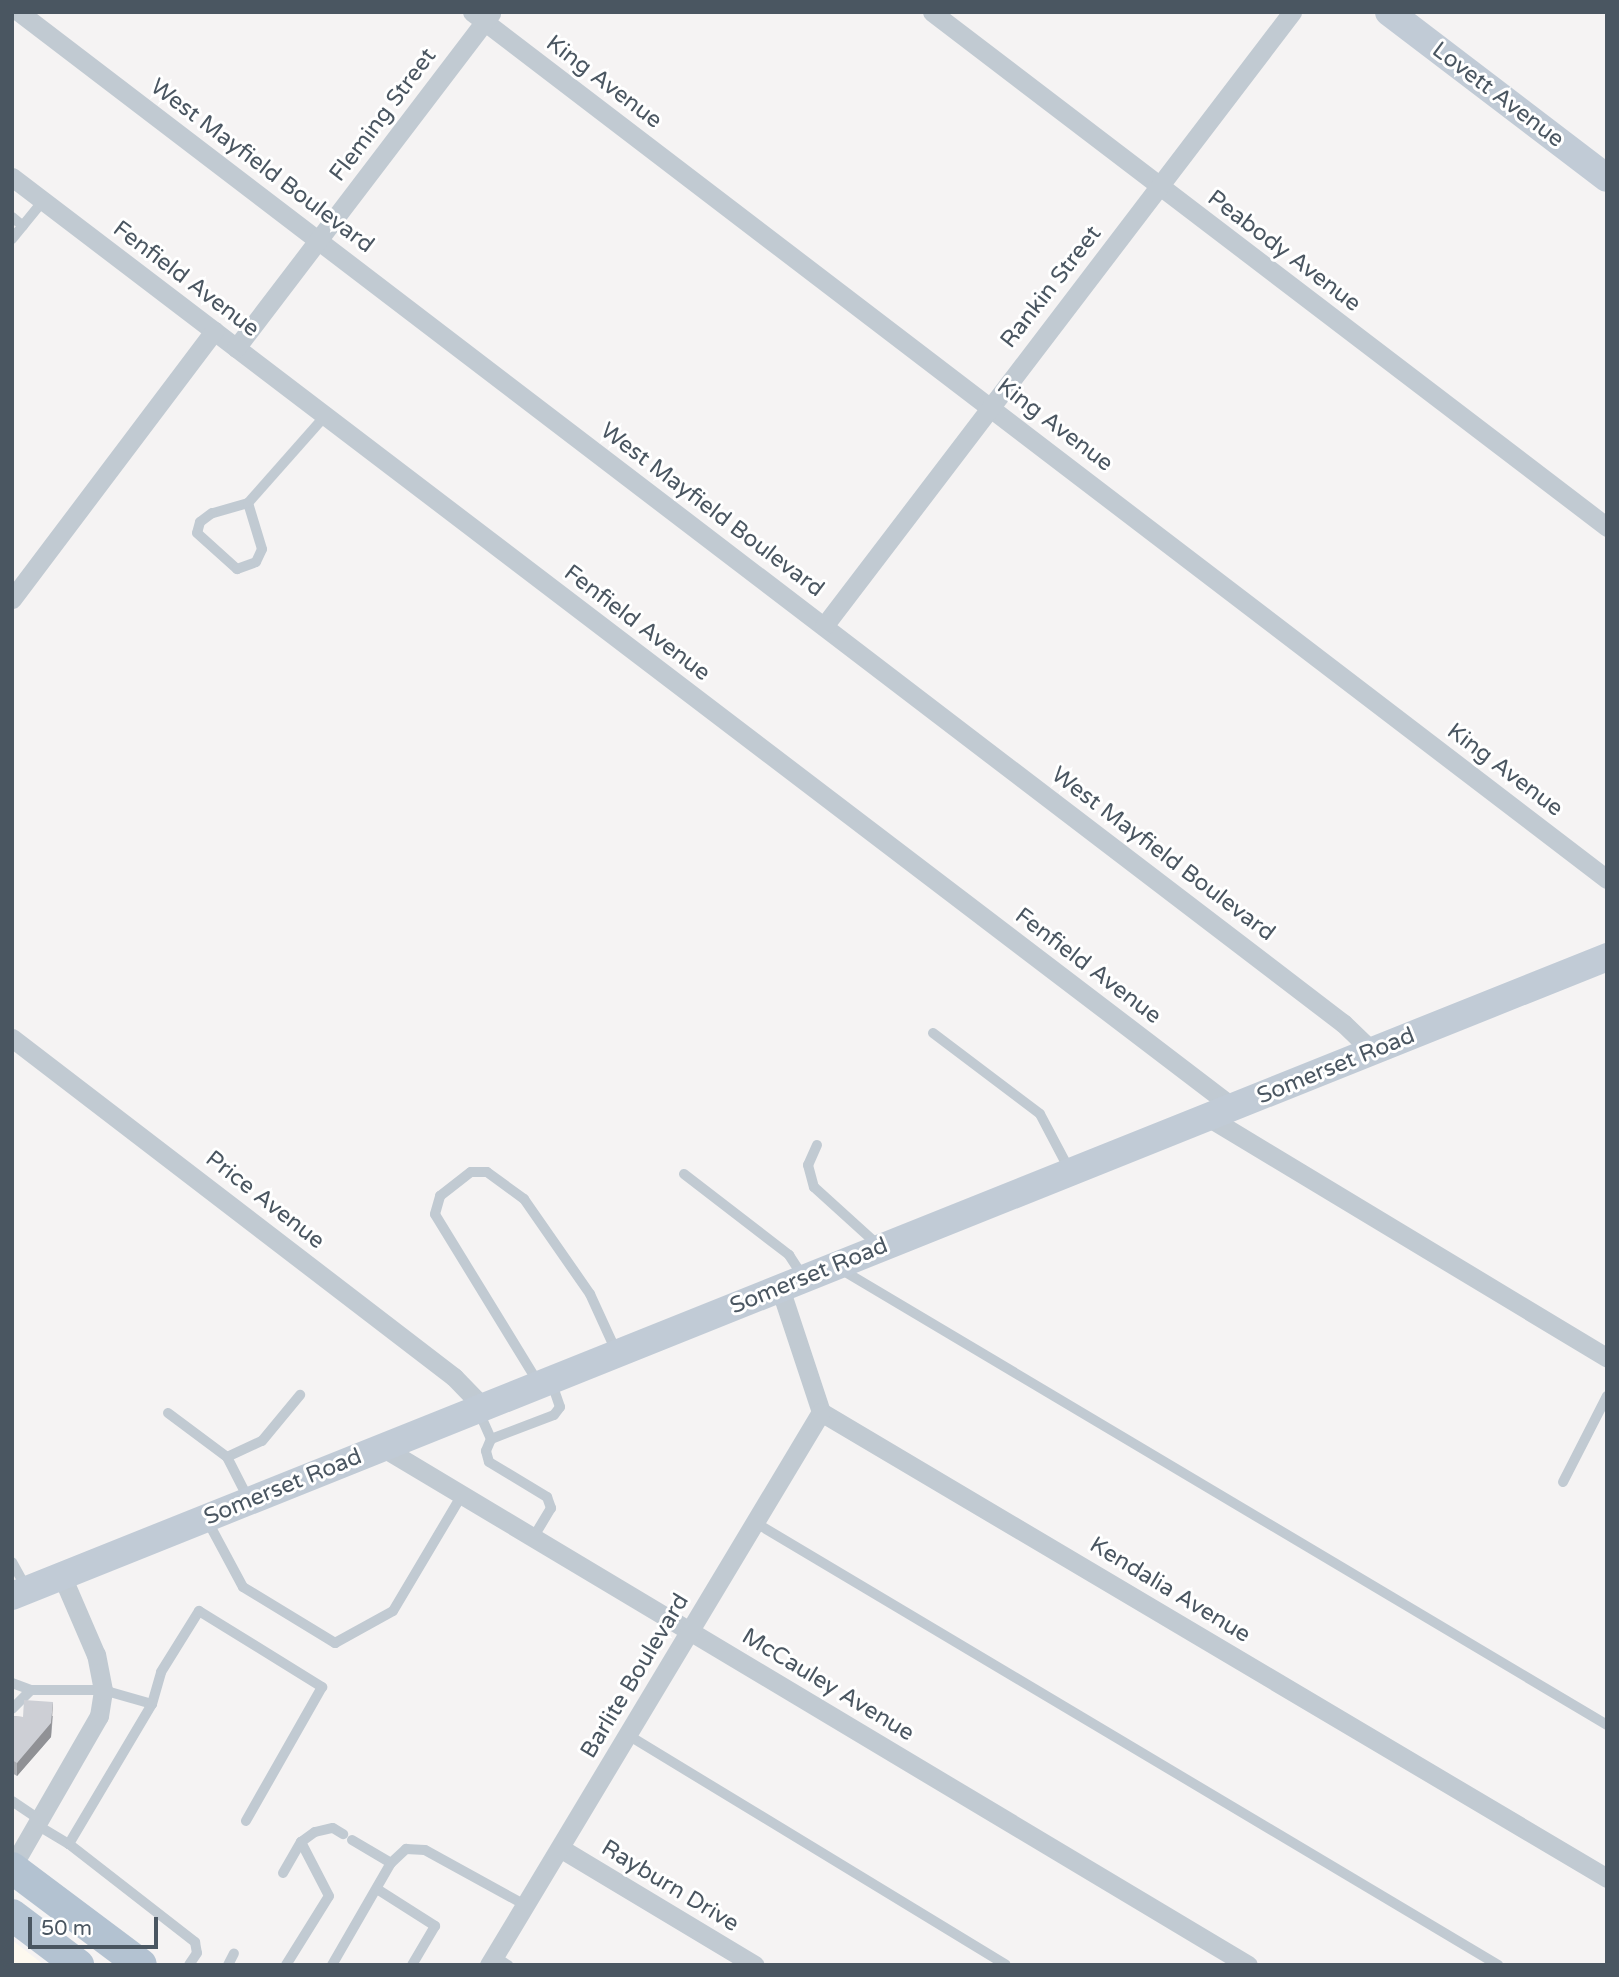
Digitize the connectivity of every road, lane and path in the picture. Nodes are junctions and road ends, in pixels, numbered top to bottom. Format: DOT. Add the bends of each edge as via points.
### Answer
graph roads {
  1 [pos="19,12"];
  2 [pos="932,12"];
  3 [pos="1292,12"];
  4 [pos="1390,12"];
  5 [pos="482,15"];
  6 [pos="12,177"];
  7 [pos="1607,178"];
  8 [pos="1159,187"];
  9 [pos="43,201"];
  10 [pos="12,217"];
  11 [pos="23,226"];
  12 [pos="12,239"];
  13 [pos="319,240"];
  14 [pos="214,331"];
  15 [pos="236,348"];
  16 [pos="990,407"];
  17 [pos="325,416"];
  18 [pos="248,503"];
  19 [pos="1607,527"];
  20 [pos="12,599"];
  21 [pos="824,626"];
  22 [pos="1607,879"];
  23 [pos="1607,957"];
  24 [pos="933,1032"];
  25 [pos="12,1038"];
  26 [pos="1372,1051"];
  27 [pos="1221,1112"];
  28 [pos="817,1145"];
  29 [pos="1071,1172"];
  30 [pos="684,1174"];
  31 [pos="881,1248"];
  32 [pos="836,1266"];
  33 [pos="792,1283"];
  34 [pos="617,1354"];
  35 [pos="1607,1358"];
  36 [pos="545,1382"];
  37 [pos="300,1395"];
  38 [pos="1607,1396"];
  39 [pos="480,1408"];
  40 [pos="821,1412"];
  41 [pos="168,1413"];
  42 [pos="491,1440"];
  43 [pos="382,1447"];
  44 [pos="227,1457"];
  45 [pos="1563,1482"];
  46 [pos="461,1495"];
  47 [pos="249,1501"];
  48 [pos="206,1518"];
  49 [pos="756,1523"];
  50 [pos="533,1538"];
  51 [pos="12,1562"];
  52 [pos="62,1576"];
  53 [pos="20,1593"];
  54 [pos="691,1631"];
  55 [pos="12,1683"];
  56 [pos="31,1690"];
  57 [pos="103,1690"];
  58 [pos="152,1704"];
  59 [pos="12,1709"];
  60 [pos="1607,1726"];
  61 [pos="628,1735"];
  62 [pos="12,1801"];
  63 [pos="246,1821"];
  64 [pos="38,1823"];
  65 [pos="301,1842"];
  66 [pos="69,1844"];
  67 [pos="559,1848"];
  68 [pos="391,1863"];
  69 [pos="12,1867"];
  70 [pos="283,1873"];
  71 [pos="1607,1878"];
  72 [pos="376,1889"];
  73 [pos="525,1905"];
  74 [pos="12,1915"];
  75 [pos="234,1953"];
  76 [pos="497,1962"];
  77 [pos="71,1963"];
  78 [pos="141,1965"];
  79 [pos="189,1965"];
  80 [pos="228,1965"];
  81 [pos="286,1965"];
  82 [pos="332,1965"];
  83 [pos="412,1965"];
  84 [pos="755,1965"];
  85 [pos="1006,1965"];
  86 [pos="1248,1965"];
  87 [pos="1499,1965"];
  1 -- 13 [label="street, West Mayfield Boulevard"];
  2 -- 8 [label="street, Peabody Avenue"];
  3 -- 8 [label="street, Rankin Street"];
  4 -- 7 [label="main road, Lovett Avenue"];
  5 -- 13 [label="street, Fleming Street"];
  5 -- 16 [label="street, King Avenue"];
  6 -- 9 [label="street, Fenfield Avenue"];
  8 -- 16 [label="street, Rankin Street"];
  8 -- 19 [label="street, Peabody Avenue"];
  9 -- 11 [label="lane"];
  9 -- 14 [label="street, Fenfield Avenue"];
  10 -- 11 [label="lane"];
  11 -- 12 [label="lane"];
  13 -- 15 [label="street, Fleming Street"];
  13 -- 21 [label="street, West Mayfield Boulevard"];
  14 -- 15 [label="street, Fenfield Avenue"];
  14 -- 20 [label="street"];
  15 -- 17 [label="street, Fenfield Avenue"];
  16 -- 21 [label="street, Rankin Street"];
  16 -- 22 [label="street, King Avenue"];
  17 -- 18 [label="lane"];
  17 -- 27 [label="street, Fenfield Avenue"];
  18 -- 18 [label="lane" via="262,549 256,562 237,569 197,533 200,523 212,513"];
  21 -- 26 [label="street, West Mayfield Boulevard" via="1343,1023"];
  23 -- 26 [label="main road, Somerset Road"];
  24 -- 29 [label="lane" via="1040,1114"];
  25 -- 39 [label="street, Price Avenue" via="454,1377"];
  26 -- 27 [label="main road, Somerset Road"];
  27 -- 29 [label="main road, Somerset Road"];
  27 -- 35 [label="street"];
  28 -- 31 [label="lane" via="808,1165 814,1187"];
  29 -- 31 [label="main road, Somerset Road"];
  30 -- 33 [label="lane" via="789,1255"];
  31 -- 32 [label="main road, Somerset Road"];
  32 -- 33 [label="main road, Somerset Road"];
  32 -- 60 [label="lane"];
  33 -- 34 [label="main road, Somerset Road"];
  33 -- 40 [label="street"];
  34 -- 36 [label="main road, Somerset Road"];
  34 -- 36 [label="lane" via="590,1294 524,1199 487,1172 471,1172 440,1196 435,1214"];
  36 -- 39 [label="main road, Somerset Road"];
  36 -- 42 [label="lane" via="560,1407 554,1415"];
  37 -- 44 [label="lane" via="262,1440"];
  38 -- 45 [label="lane"];
  39 -- 42 [label="lane"];
  39 -- 43 [label="main road, Somerset Road"];
  40 -- 49 [label="street, Barlite Boulevard"];
  40 -- 71 [label="street, Kendalia Avenue"];
  41 -- 44 [label="lane"];
  42 -- 50 [label="lane" via="486,1451 489,1462 548,1497 551,1508"];
  43 -- 46 [label="street, McCauley Avenue"];
  43 -- 47 [label="main road, Somerset Road"];
  44 -- 47 [label="lane"];
  46 -- 48 [label="lane" via="393,1611 335,1643 243,1587"];
  46 -- 50 [label="street, McCauley Avenue"];
  47 -- 48 [label="main road, Somerset Road"];
  48 -- 52 [label="main road, Somerset Road"];
  49 -- 54 [label="street, Barlite Boulevard"];
  49 -- 87 [label="lane"];
  50 -- 54 [label="street, McCauley Avenue"];
  51 -- 53 [label="lane"];
  52 -- 53 [label="main road, Somerset Road"];
  52 -- 57 [label="street" via="96,1655"];
  54 -- 61 [label="street, Barlite Boulevard"];
  54 -- 86 [label="street, McCauley Avenue"];
  55 -- 56 [label="lane"];
  56 -- 57 [label="lane"];
  56 -- 59 [label="lane"];
  57 -- 58 [label="lane"];
  57 -- 64 [label="street" via="92,1733"];
  58 -- 63 [label="lane" via="161,1672 199,1611 322,1687"];
  58 -- 66 [label="lane"];
  61 -- 67 [label="street, Barlite Boulevard"];
  61 -- 85 [label="lane"];
  62 -- 64 [label="lane"];
  64 -- 66 [label="lane"];
  64 -- 69 [label="street"];
  65 -- 68 [label="lane" via="315,1832 333,1828"];
  65 -- 70 [label="lane"];
  65 -- 81 [label="lane" via="329,1896"];
  66 -- 79 [label="lane" via="195,1942 197,1953"];
  67 -- 73 [label="street, Barlite Boulevard"];
  67 -- 84 [label="street, Rayburn Drive"];
  68 -- 72 [label="lane"];
  68 -- 73 [label="lane" via="406,1849 425,1850"];
  69 -- 78 [label="main road"];
  72 -- 82 [label="lane"];
  72 -- 83 [label="lane" via="435,1926"];
  73 -- 76 [label="street, Barlite Boulevard"];
  74 -- 77 [label="main road"];
  75 -- 80 [label="lane"];
}
